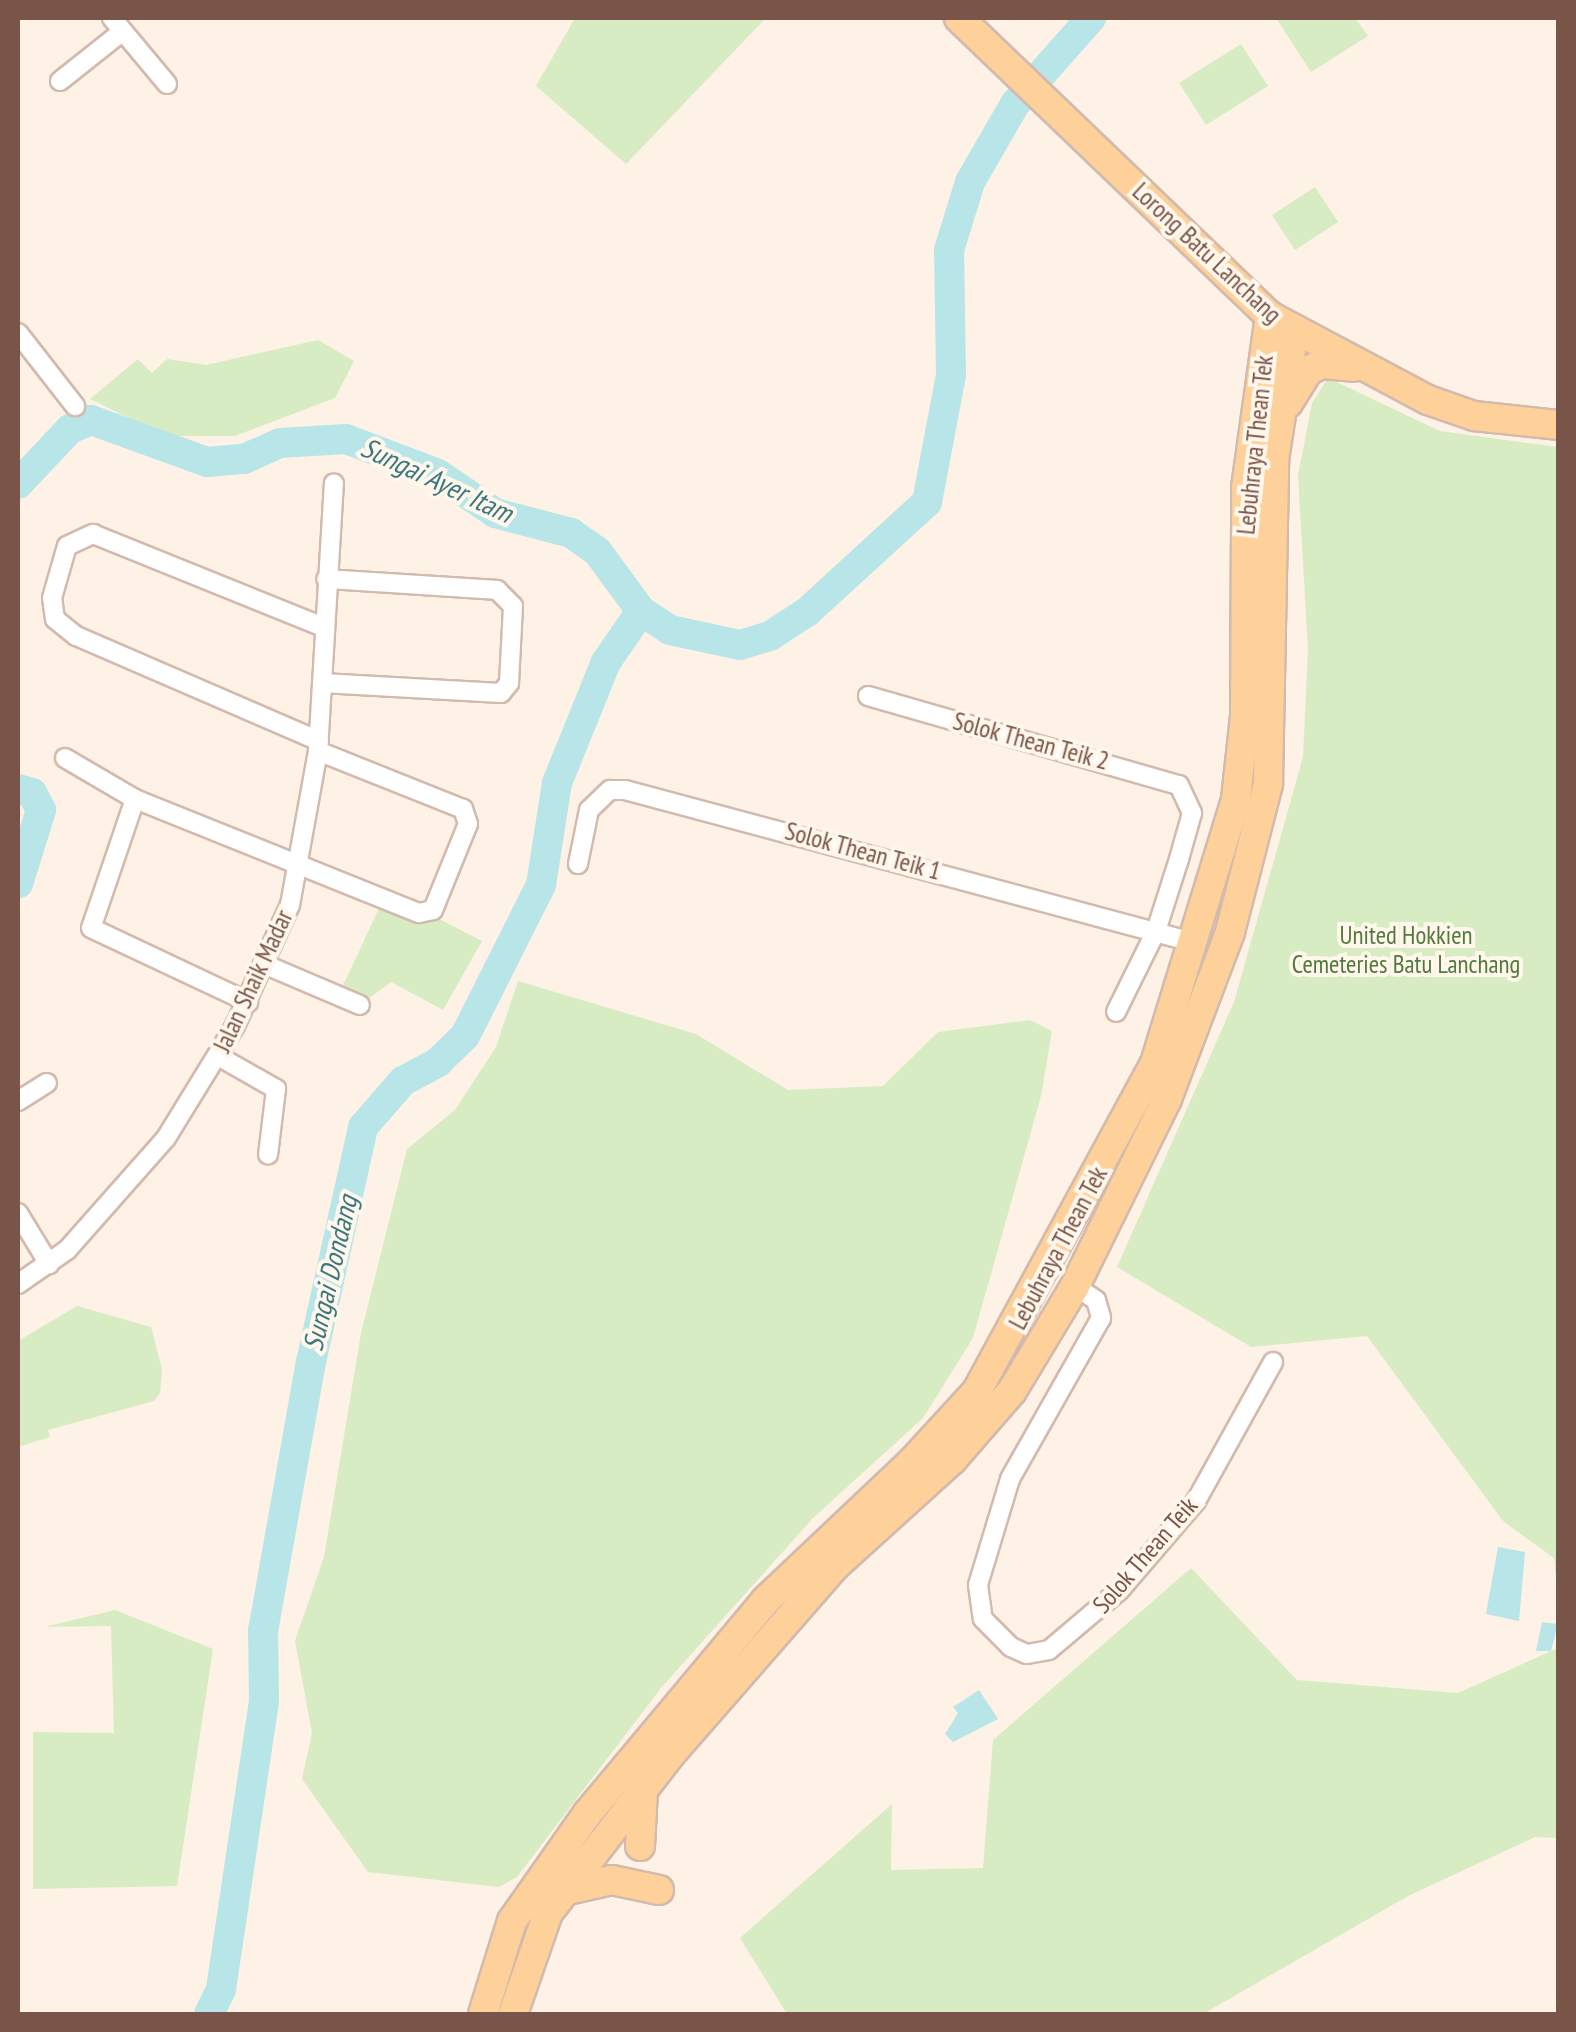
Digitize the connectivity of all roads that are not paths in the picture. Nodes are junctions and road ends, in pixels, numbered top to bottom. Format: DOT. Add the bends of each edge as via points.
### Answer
graph roads {
  1 [pos="959,18"];
  2 [pos="117,24"];
  3 [pos="60,82"];
  4 [pos="167,84"];
  5 [pos="1282,324"];
  6 [pos="18,333"];
  7 [pos="1361,368"];
  8 [pos="76,406"];
  9 [pos="1558,425"];
  10 [pos="1278,428"];
  11 [pos="334,484"];
  12 [pos="326,579"];
  13 [pos="322,628"];
  14 [pos="322,684"];
  15 [pos="868,696"];
  16 [pos="318,746"];
  17 [pos="66,758"];
  18 [pos="135,799"];
  19 [pos="301,862"];
  20 [pos="578,864"];
  21 [pos="1156,931"];
  22 [pos="1196,942"];
  23 [pos="266,964"];
  24 [pos="248,1002"];
  25 [pos="360,1005"];
  26 [pos="1116,1012"];
  27 [pos="218,1056"];
  28 [pos="47,1082"];
  29 [pos="18,1101"];
  30 [pos="268,1155"];
  31 [pos="1100,1170"];
  32 [pos="18,1214"];
  33 [pos="49,1264"];
  34 [pos="18,1284"];
  35 [pos="1075,1286"];
  36 [pos="997,1361"];
  37 [pos="1273,1362"];
  38 [pos="661,1723"];
  39 [pos="643,1790"];
  40 [pos="609,1828"];
  41 [pos="640,1846"];
  42 [pos="659,1890"];
  43 [pos="563,1891"];
  44 [pos="528,1894"];
  45 [pos="483,2014"];
  46 [pos="513,2014"];
  1 -- 5 [label="main road, Lorong Batu Lanchang"];
  2 -- 3 [label="street"];
  2 -- 4 [label="street"];
  5 -- 7 [label="main road, Lorong Batu Lanchang"];
  5 -- 10 [label="main road, Lebuhraya Thean Tek"];
  5 -- 22 [label="main road, Lebuhraya Thean Tek" via="1246,488 1241,762"];
  6 -- 8 [label="street"];
  7 -- 9 [label="main road, Lorong Batu Lanchang" via="1474,416"];
  7 -- 10 [label="main road" via="1322,364 1309,370"];
  10 -- 35 [label="main road, Lebuhraya Thean Tek" via="1269,557 1272,726 1268,784 1249,866 1166,1099"];
  11 -- 12 [label="street, Jalan Shaik Madar"];
  12 -- 13 [label="street, Jalan Shaik Madar"];
  12 -- 14 [label="street" via="497,590 514,606 509,683 500,693"];
  13 -- 14 [label="street, Jalan Shaik Madar"];
  13 -- 16 [label="street" via="92,534 67,546 52,598 55,619 76,636"];
  14 -- 16 [label="street, Jalan Shaik Madar"];
  15 -- 21 [label="street, Solok Thean Teik 2" via="1165,776 1188,797 1192,813"];
  16 -- 19 [label="street, Jalan Shaik Madar"];
  16 -- 19 [label="street" via="458,805 468,824 438,904 426,913"];
  17 -- 18 [label="street"];
  18 -- 19 [label="street"];
  18 -- 24 [label="street" via="90,928"];
  19 -- 23 [label="street, Jalan Shaik Madar"];
  20 -- 21 [label="street, Solok Thean Teik 1" via="589,810 610,790 625,790"];
  21 -- 22 [label="street, Solok Thean Teik 1"];
  21 -- 26 [label="street"];
  22 -- 31 [label="main road, Lebuhraya Thean Tek" via="1155,1063"];
  23 -- 24 [label="street, Jalan Shaik Madar"];
  23 -- 25 [label="street"];
  24 -- 27 [label="street, Jalan Shaik Madar"];
  27 -- 30 [label="street" via="276,1089"];
  27 -- 33 [label="street, Jalan Shaik Madar" via="134,1180"];
  28 -- 29 [label="street"];
  31 -- 35 [label="main road" via="1066,1264"];
  31 -- 36 [label="main road, Lebuhraya Thean Tek"];
  32 -- 33 [label="street"];
  33 -- 34 [label="street, Jalan Shaik Madar"];
  35 -- 36 [label="main road" via="1050,1296"];
  35 -- 37 [label="street, Solok Thean Teik" via="1096,1300 1100,1318 1010,1479 978,1585 984,1619 1011,1648 1027,1654 1049,1650 1120,1590 1196,1501"];
  35 -- 39 [label="main road, Lebuhraya Thean Tek" via="985,1424 836,1565"];
  36 -- 38 [label="main road, Lebuhraya Thean Tek" via="951,1422 780,1586"];
  38 -- 40 [label="main road"];
  38 -- 44 [label="main road, Lebuhraya Thean Tek"];
  39 -- 40 [label="main road, Lebuhraya Thean Tek"];
  39 -- 41 [label="main road"];
  40 -- 43 [label="main road, Lebuhraya Thean Tek"];
  40 -- 44 [label="main road"];
  42 -- 43 [label="main road" via="612,1880"];
  43 -- 46 [label="main road, Lebuhraya Thean Tek" via="534,1939"];
  44 -- 45 [label="main road, Lebuhraya Thean Tek" via="499,1952"];
}
